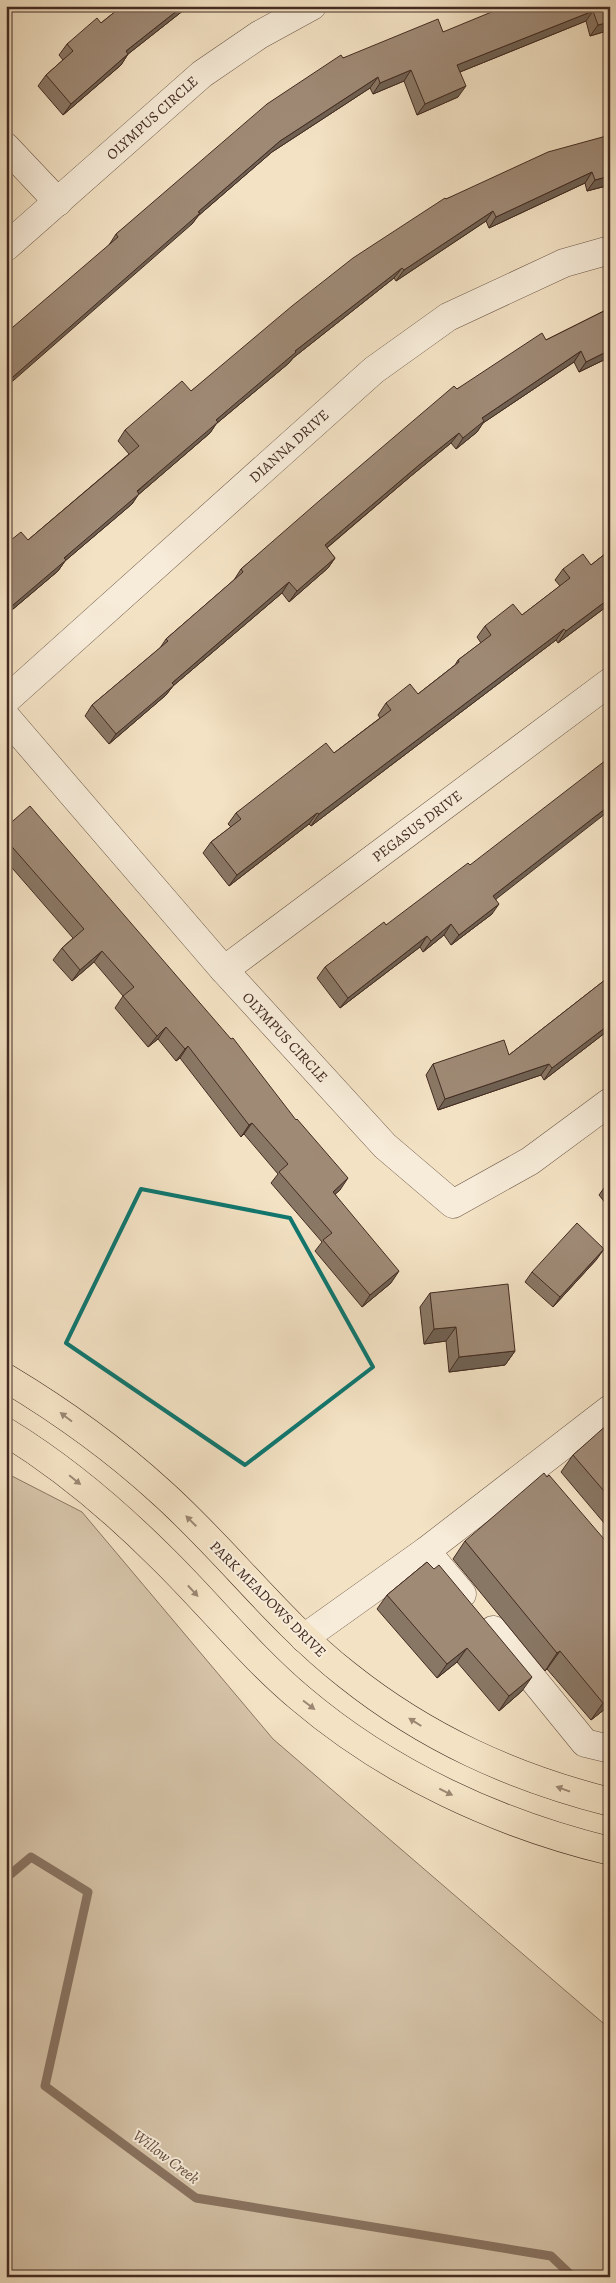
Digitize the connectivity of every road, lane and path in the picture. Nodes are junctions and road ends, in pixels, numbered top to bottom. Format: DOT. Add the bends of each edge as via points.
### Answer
graph roads {
  1 [pos="312,6"];
  2 [pos="6,147"];
  3 [pos="58,202"];
  4 [pos="6,247"];
  5 [pos="610,250"];
  6 [pos="610,682"];
  7 [pos="6,700"];
  8 [pos="6,717"];
  9 [pos="224,970"];
  10 [pos="610,1102"];
  11 [pos="6,1378"];
  12 [pos="605,1422"];
  13 [pos="6,1432"];
  14 [pos="536,1467"];
  15 [pos="554,1489"];
  16 [pos="426,1551"];
  17 [pos="304,1638"];
  18 [pos="610,1749"];
  19 [pos="610,1802"];
  20 [pos="610,1851"];
  1 -- 3 [label="street, OLYMPUS CIRCLE" via="259,35 202,74"];
  2 -- 3 [label="street"];
  3 -- 4 [label="street, OLYMPUS CIRCLE"];
  5 -- 7 [label="street, DIANNA DRIVE" via="564,263 448,318 374,370"];
  6 -- 9 [label="street, PEGASUS DRIVE"];
  8 -- 9 [label="street, OLYMPUS CIRCLE"];
  9 -- 10 [label="street, OLYMPUS CIRCLE" via="385,1146 453,1204 530,1161"];
  17 -- 11 [label="main road, PARK MEADOWS DRIVE, one-way" via="162,1492 43,1400"];
  12 -- 14 [label="street"];
  13 -- 20 [label="main road, one-way" via="34,1449 118,1517 300,1699 353,1738 448,1793 569,1841"];
  14 -- 15 [label="street"];
  14 -- 16 [label="street"];
  16 -- 17 [label="street"];
  16 -- 18 [label="street" via="585,1743"];
  19 -- 17 [label="main road, PARK MEADOWS DRIVE, one-way" via="526,1776 461,1748 380,1701"];
}
